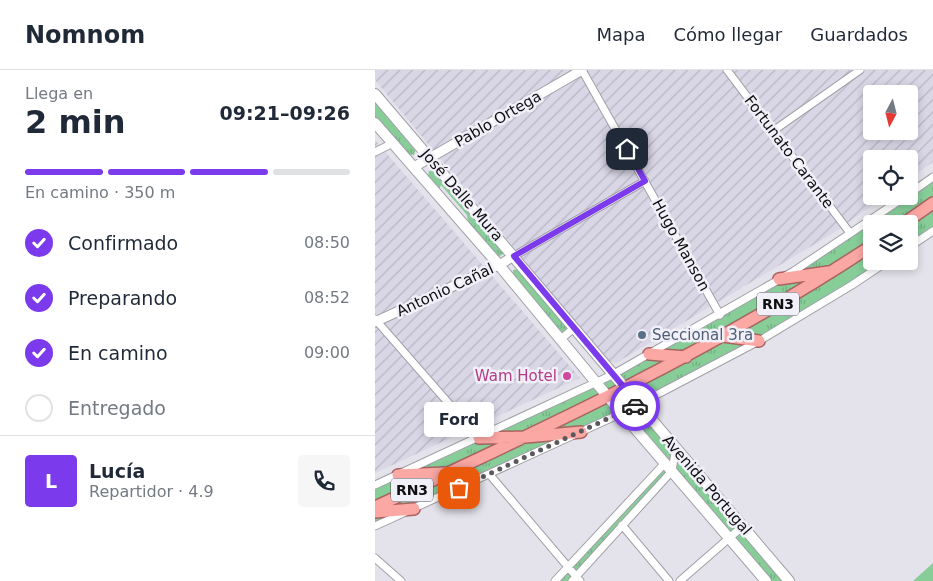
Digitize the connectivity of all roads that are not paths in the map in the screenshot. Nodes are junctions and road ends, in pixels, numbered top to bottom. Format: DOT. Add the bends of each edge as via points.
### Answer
graph roads {
  1 [pos="582,70"];
  2 [pos="727,70"];
  3 [pos="860,70"];
  4 [pos="375,94"];
  5 [pos="375,123"];
  6 [pos="773,131"];
  7 [pos="393,143"];
  8 [pos="375,152"];
  9 [pos="430,158"];
  10 [pos="414,167"];
  11 [pos="933,177"];
  12 [pos="645,181"];
  13 [pos="918,187"];
  14 [pos="933,203"];
  15 [pos="893,205"];
  16 [pos="916,215"];
  17 [pos="933,232"];
  18 [pos="851,234"];
  19 [pos="918,242"];
  20 [pos="863,251"];
  21 [pos="514,256"];
  22 [pos="499,265"];
  23 [pos="874,270"];
  24 [pos="832,271"];
  25 [pos="779,279"];
  26 [pos="720,315"];
  27 [pos="376,321"];
  28 [pos="574,328"];
  29 [pos="723,336"];
  30 [pos="561,339"];
  31 [pos="759,341"];
  32 [pos="649,354"];
  33 [pos="686,357"];
  34 [pos="613,375"];
  35 [pos="598,383"];
  36 [pos="625,389"];
  37 [pos="608,397"];
  38 [pos="638,404"];
  39 [pos="622,413"];
  40 [pos="581,432"];
  41 [pos="527,437"];
  42 [pos="479,438"];
  43 [pos="676,448"];
  44 [pos="668,467"];
  45 [pos="449,472"];
  46 [pos="398,475"];
  47 [pos="490,475"];
  48 [pos="375,485"];
  49 [pos="375,507"];
  50 [pos="414,509"];
  51 [pos="375,512"];
  52 [pos="622,525"];
  53 [pos="375,526"];
  54 [pos="743,526"];
  55 [pos="729,538"];
  56 [pos="375,558"];
  57 [pos="568,567"];
  58 [pos="576,579"];
  59 [pos="401,581"];
  60 [pos="555,581"];
  61 [pos="669,581"];
  62 [pos="679,581"];
  63 [pos="766,581"];
  64 [pos="789,581"];
  1 -- 9 [label="street, Pablo Ortega"];
  1 -- 12 [label="street, Hugo Manson"];
  2 -- 6 [label="street, Fortunato Carante"];
  3 -- 6 [label="street"];
  4 -- 9 [label="main road, José Dalle Mura"];
  5 -- 7 [label="main road, José Dalle Mura"];
  6 -- 18 [label="street, Fortunato Carante"];
  7 -- 8 [label="street"];
  7 -- 10 [label="main road, José Dalle Mura"];
  9 -- 10 [label="street, Pablo Ortega"];
  9 -- 21 [label="main road, José Dalle Mura"];
  10 -- 22 [label="main road, José Dalle Mura"];
  11 -- 13 [label="street"];
  12 -- 21 [label="street, Antonio Cañal"];
  12 -- 26 [label="street, Hugo Manson"];
  14 -- 16 [label="highway"];
  15 -- 18 [label="street"];
  17 -- 19 [label="street"];
  18 -- 25 [label="street"];
  20 -- 24 [label="highway, RN3"];
  21 -- 22 [label="street, Antonio Cañal"];
  21 -- 28 [label="main road, José Dalle Mura"];
  22 -- 27 [label="street, Antonio Cañal"];
  22 -- 30 [label="main road, José Dalle Mura"];
  23 -- 31 [label="street"];
  24 -- 25 [label="highway"];
  24 -- 29 [label="highway, RN3"];
  25 -- 26 [label="street"];
  26 -- 32 [label="street"];
  27 -- 42 [label="street"];
  28 -- 30 [label="street"];
  28 -- 34 [label="main road, José Dalle Mura"];
  29 -- 31 [label="highway"];
  29 -- 33 [label="highway, RN3"];
  30 -- 35 [label="main road, José Dalle Mura"];
  31 -- 38 [label="street"];
  32 -- 33 [label="highway"];
  32 -- 34 [label="street"];
  33 -- 36 [label="highway, RN3"];
  34 -- 35 [label="street"];
  34 -- 36 [label="main road, José Dalle Mura"];
  35 -- 37 [label="main road, José Dalle Mura"];
  35 -- 42 [label="street"];
  36 -- 37 [label="highway, RN3"];
  36 -- 38 [label="main road, Avenida Portugal"];
  37 -- 39 [label="main road, Avenida Portugal"];
  37 -- 41 [label="highway, RN3"];
  38 -- 39 [label="street"];
  38 -- 43 [label="main road, Avenida Portugal"];
  39 -- 40 [label="street"];
  39 -- 44 [label="main road, Avenida Portugal"];
  40 -- 41 [label="highway"];
  40 -- 47 [label="street"];
  41 -- 42 [label="highway"];
  41 -- 45 [label="highway, RN3"];
  42 -- 46 [label="street"];
  43 -- 44 [label="street"];
  43 -- 54 [label="main road, Avenida Portugal"];
  44 -- 52 [label="street"];
  44 -- 55 [label="main road, Avenida Portugal"];
  44 -- 57 [label="street"];
  45 -- 46 [label="highway"];
  45 -- 49 [label="highway, RN3"];
  46 -- 48 [label="street"];
  47 -- 50 [label="street"];
  47 -- 57 [label="street"];
  50 -- 51 [label="highway"];
  50 -- 53 [label="street"];
  52 -- 58 [label="street"];
  52 -- 61 [label="street"];
  54 -- 55 [label="street"];
  54 -- 64 [label="main road, Avenida Portugal"];
  55 -- 62 [label="street"];
  55 -- 63 [label="main road, Avenida Portugal"];
  56 -- 59 [label="street"];
  57 -- 58 [label="street"];
  57 -- 60 [label="street"];
}
